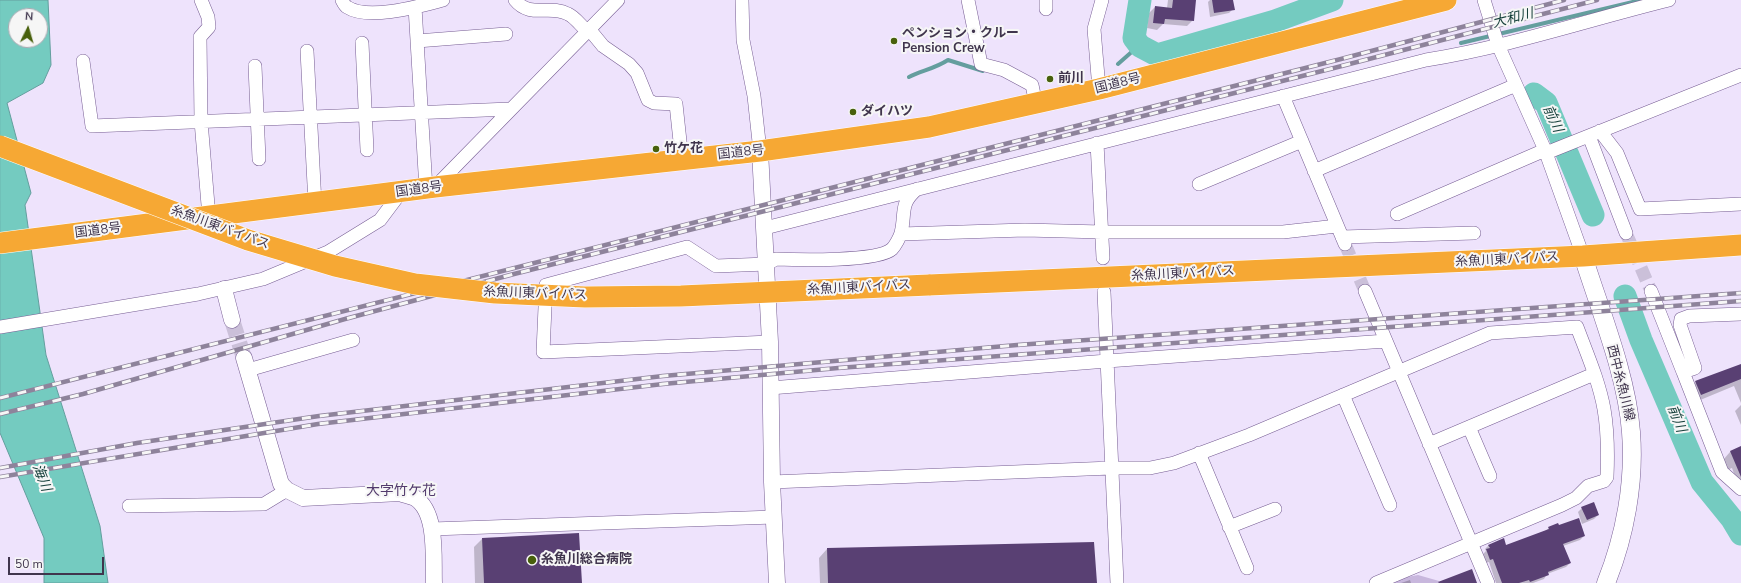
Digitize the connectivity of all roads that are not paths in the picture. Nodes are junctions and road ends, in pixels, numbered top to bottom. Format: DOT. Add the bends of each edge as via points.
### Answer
graph roads {
  1 [pos="201,0"];
  2 [pos="342,0"];
  3 [pos="443,0"];
  4 [pos="514,0"];
  5 [pos="618,0"];
  6 [pos="742,0"];
  7 [pos="968,0"];
  8 [pos="1102,0"];
  9 [pos="1446,0"];
  10 [pos="1484,0"];
  11 [pos="1669,0"];
  12 [pos="415,7"];
  13 [pos="588,30"];
  14 [pos="506,34"];
  15 [pos="417,41"];
  16 [pos="362,43"];
  17 [pos="1498,45"];
  18 [pos="307,51"];
  19 [pos="83,61"];
  20 [pos="255,66"];
  21 [pos="1741,75"];
  22 [pos="1516,85"];
  23 [pos="1099,89"];
  24 [pos="1283,96"];
  25 [pos="1036,104"];
  26 [pos="510,109"];
  27 [pos="421,112"];
  28 [pos="366,114"];
  29 [pos="310,116"];
  30 [pos="257,119"];
  31 [pos="201,121"];
  32 [pos="1594,134"];
  33 [pos="1302,141"];
  34 [pos="1097,143"];
  35 [pos="0,146"];
  36 [pos="367,150"];
  37 [pos="760,151"];
  38 [pos="1545,152"];
  39 [pos="259,159"];
  40 [pos="682,160"];
  41 [pos="1314,171"];
  42 [pos="1199,184"];
  43 [pos="431,188"];
  44 [pos="917,189"];
  45 [pos="400,192"];
  46 [pos="315,204"];
  47 [pos="1741,204"];
  48 [pos="1397,214"];
  49 [pos="209,217"];
  50 [pos="765,228"];
  51 [pos="1102,232"];
  52 [pos="1474,233"];
  53 [pos="1626,233"];
  54 [pos="901,234"];
  55 [pos="1341,235"];
  56 [pos="0,244"];
  57 [pos="1741,245"];
  58 [pos="1583,256"];
  59 [pos="1103,258"];
  60 [pos="766,264"];
  61 [pos="224,289"];
  62 [pos="1364,291"];
  63 [pos="1651,291"];
  64 [pos="1104,292"];
  65 [pos="1741,314"];
  66 [pos="232,320"];
  67 [pos="0,327"];
  68 [pos="353,340"];
  69 [pos="1386,341"];
  70 [pos="770,342"];
  71 [pos="1107,361"];
  72 [pos="246,364"];
  73 [pos="1399,372"];
  74 [pos="1683,372"];
  75 [pos="1594,374"];
  76 [pos="770,388"];
  77 [pos="1343,395"];
  78 [pos="1469,427"];
  79 [pos="1429,444"];
  80 [pos="1199,453"];
  81 [pos="1111,468"];
  82 [pos="1490,476"];
  83 [pos="772,482"];
  84 [pos="287,490"];
  85 [pos="1741,490"];
  86 [pos="1390,505"];
  87 [pos="129,506"];
  88 [pos="1274,509"];
  89 [pos="774,517"];
  90 [pos="1230,527"];
  91 [pos="432,529"];
  92 [pos="1470,543"];
  93 [pos="1247,568"];
  94 [pos="434,583"];
  95 [pos="777,583"];
  96 [pos="1117,583"];
  97 [pos="1376,583"];
  98 [pos="1488,583"];
  99 [pos="1606,583"];
  1 -- 31 [label="street" via="209,27 200,37"];
  2 -- 12 [label="street" via="347,7 358,12 374,13"];
  3 -- 12 [label="street"];
  4 -- 13 [label="street" via="530,11 552,10 568,13"];
  5 -- 13 [label="street"];
  6 -- 37 [label="street" via="743,40 754,96"];
  7 -- 25 [label="street" via="981,64 1004,70 1032,85"];
  8 -- 23 [label="street" via="1094,30"];
  9 -- 23 [label="highway, 国道8号"];
  10 -- 17 [label="street"];
  11 -- 17 [label="street"];
  12 -- 15 [label="street"];
  13 -- 26 [label="street"];
  13 -- 40 [label="street" via="603,46 629,64 637,73 648,100 654,103 676,104"];
  14 -- 15 [label="street"];
  15 -- 27 [label="street"];
  16 -- 28 [label="street"];
  17 -- 22 [label="street"];
  17 -- 24 [label="street" via="1426,60"];
  18 -- 29 [label="street"];
  19 -- 31 [label="street" via="92,126"];
  20 -- 30 [label="street"];
  21 -- 32 [label="street"];
  22 -- 38 [label="street"];
  22 -- 41 [label="street"];
  23 -- 25 [label="highway, 国道8号"];
  24 -- 33 [label="street"];
  24 -- 34 [label="street"];
  25 -- 37 [label="highway, 国道8号" via="929,127"];
  26 -- 27 [label="street"];
  26 -- 43 [label="street"];
  27 -- 28 [label="street"];
  27 -- 43 [label="street"];
  28 -- 29 [label="street"];
  28 -- 36 [label="street"];
  29 -- 30 [label="street"];
  29 -- 46 [label="street"];
  30 -- 31 [label="street"];
  30 -- 39 [label="street"];
  31 -- 49 [label="street"];
  32 -- 38 [label="street"];
  32 -- 47 [label="street" via="1617,153 1640,209"];
  32 -- 53 [label="street"];
  33 -- 41 [label="street"];
  33 -- 42 [label="street"];
  34 -- 44 [label="street"];
  34 -- 51 [label="street"];
  35 -- 58 [label="highway, 糸魚川東バイパス, bridge" via="248,240 335,266 415,284 495,293 585,297 681,296"];
  37 -- 40 [label="highway, 国道8号"];
  37 -- 50 [label="street"];
  38 -- 48 [label="street"];
  38 -- 58 [label="street"];
  40 -- 43 [label="highway, 国道8号"];
  41 -- 55 [label="street"];
  43 -- 45 [label="highway, 国道8号"];
  44 -- 50 [label="street"];
  44 -- 54 [label="street" via="908,196 904,205"];
  45 -- 46 [label="highway, 国道8号"];
  45 -- 61 [label="street" via="380,220 328,252 263,279"];
  46 -- 49 [label="highway, 国道8号"];
  49 -- 56 [label="highway, 国道8号"];
  50 -- 60 [label="street"];
  51 -- 54 [label="street" via="1025,230"];
  51 -- 55 [label="street" via="1283,232"];
  51 -- 59 [label="street"];
  52 -- 55 [label="street"];
  54 -- 60 [label="street" via="892,249 876,256 776,259"];
  57 -- 58 [label="highway, 糸魚川東バイパス"];
  58 -- 99 [label="main road, 西中糸魚川線" via="1626,397 1631,431 1632,461 1624,524 1614,564"];
  60 -- 70 [label="street"];
  60 -- 70 [label="street" via="716,266 687,247 546,285 543,352"];
  61 -- 66 [label="street"];
  61 -- 67 [label="street"];
  62 -- 69 [label="street"];
  63 -- 74 [label="street"];
  64 -- 71 [label="street"];
  65 -- 74 [label="street" via="1689,316 1681,319 1680,325 1694,368"];
  68 -- 72 [label="street"];
  69 -- 71 [label="street"];
  69 -- 73 [label="street"];
  70 -- 76 [label="street"];
  71 -- 76 [label="street"];
  71 -- 81 [label="street"];
  72 -- 84 [label="street" via="278,476"];
  73 -- 75 [label="street" via="1490,333 1577,327"];
  73 -- 77 [label="street"];
  73 -- 79 [label="street"];
  74 -- 85 [label="street" via="1722,472"];
  75 -- 78 [label="street"];
  75 -- 92 [label="street" via="1604,408 1607,477 1604,481 1588,486 1576,498 1562,505"];
  76 -- 83 [label="street"];
  77 -- 80 [label="street"];
  77 -- 86 [label="street"];
  78 -- 79 [label="street"];
  78 -- 82 [label="street"];
  79 -- 92 [label="street"];
  80 -- 81 [label="street" via="1174,463 1150,468"];
  80 -- 90 [label="street"];
  81 -- 83 [label="street"];
  81 -- 96 [label="street"];
  83 -- 89 [label="street"];
  84 -- 87 [label="street" via="264,504"];
  84 -- 91 [label="street" via="303,498 400,493 414,498 424,506"];
  88 -- 90 [label="street"];
  89 -- 91 [label="street"];
  89 -- 95 [label="street"];
  90 -- 93 [label="street"];
  91 -- 94 [label="street"];
  92 -- 97 [label="street"];
  92 -- 98 [label="street"];
}
